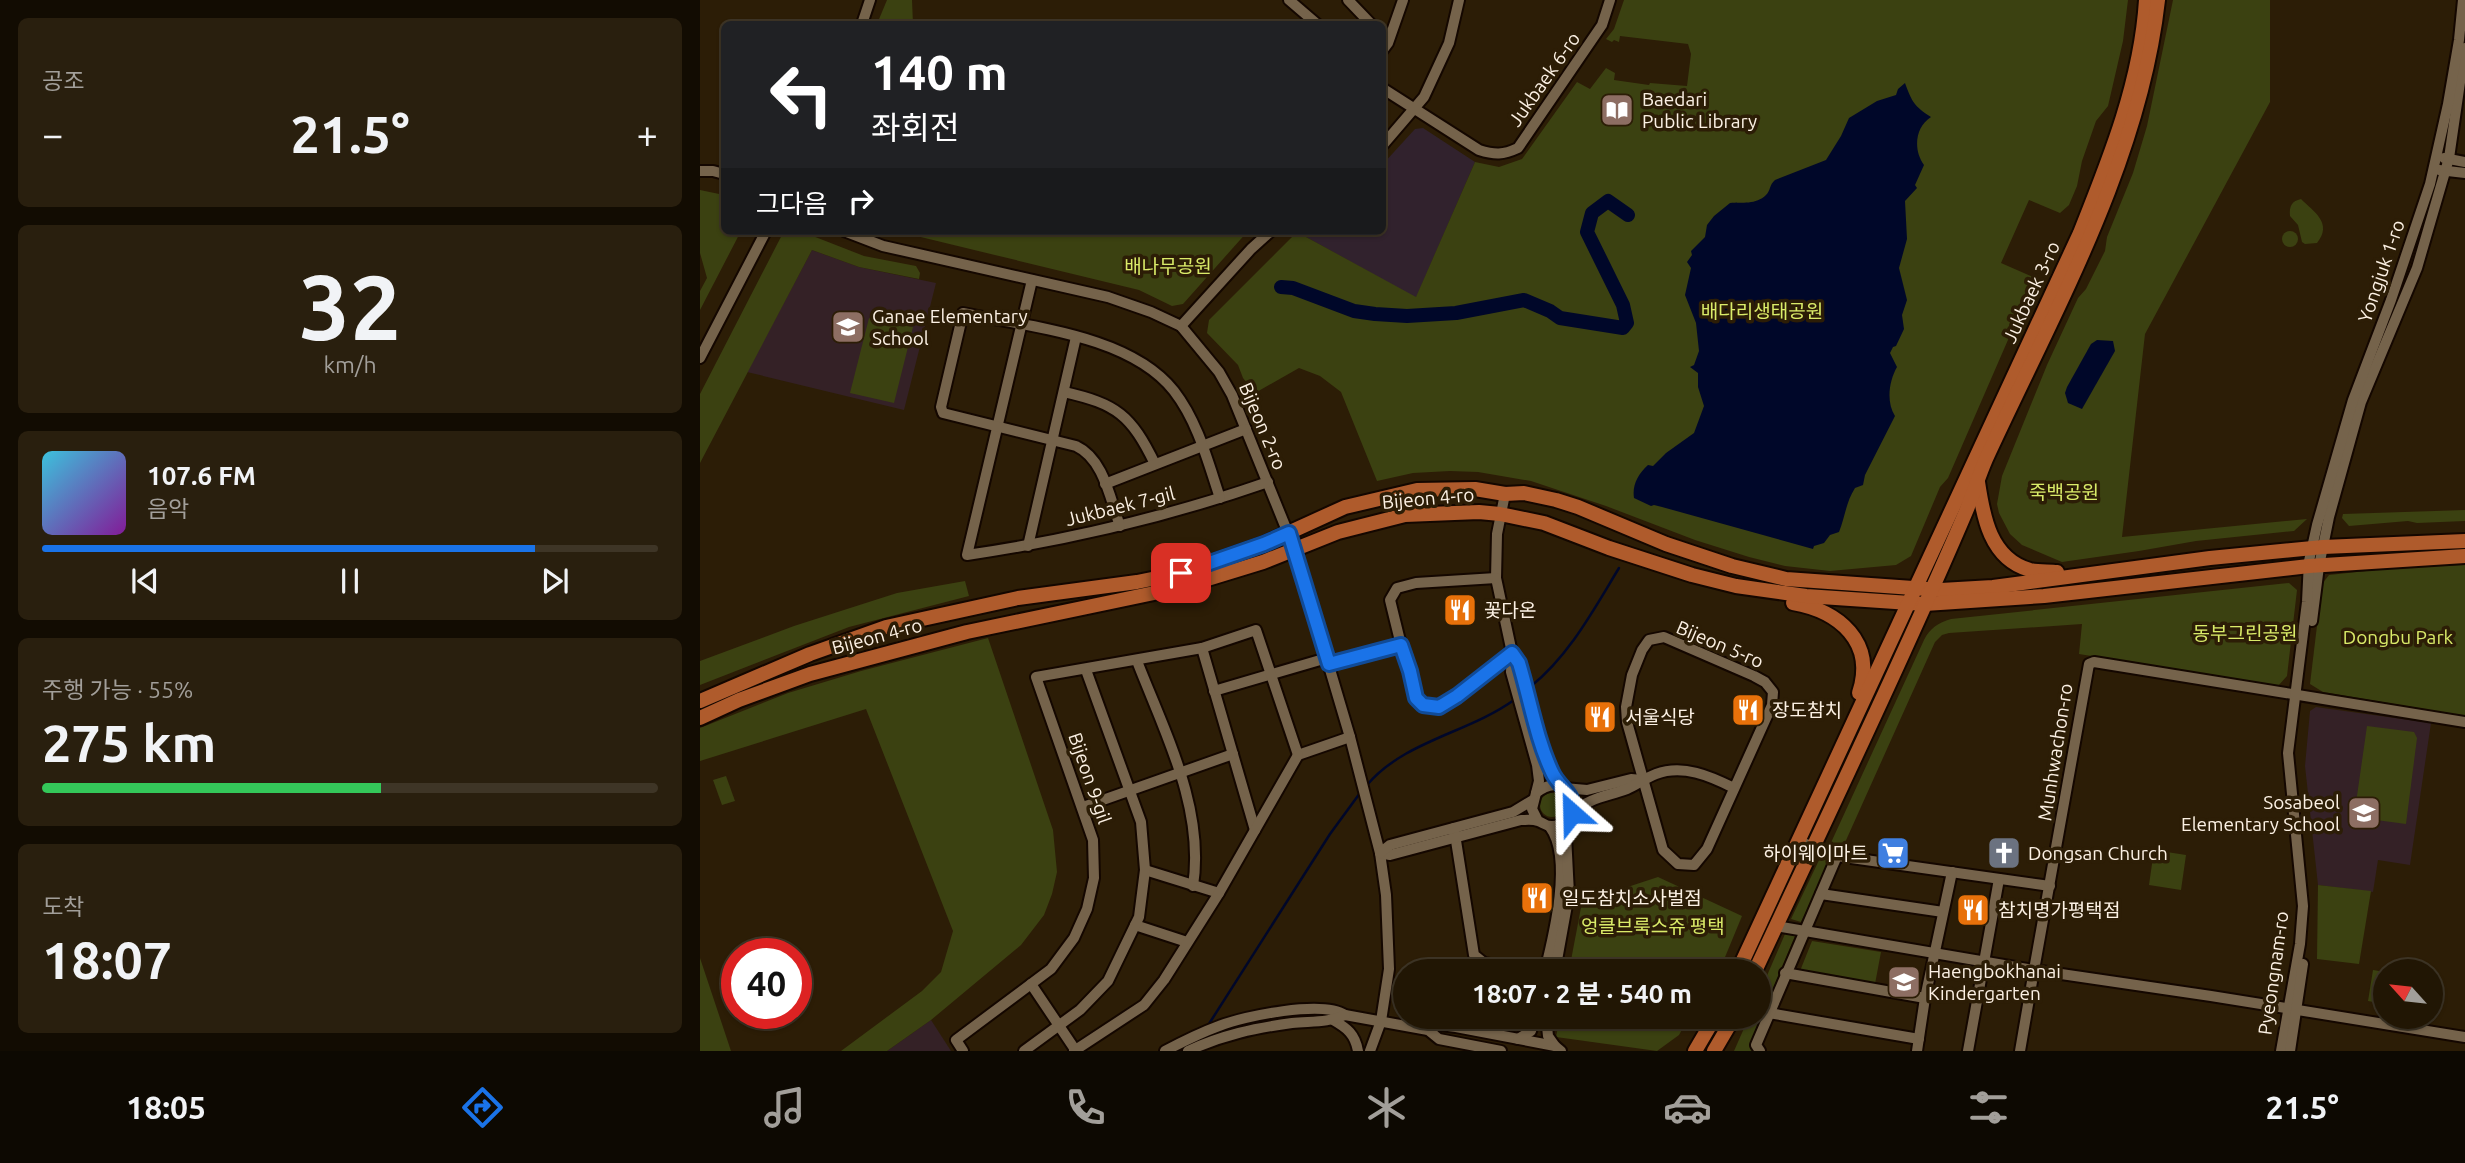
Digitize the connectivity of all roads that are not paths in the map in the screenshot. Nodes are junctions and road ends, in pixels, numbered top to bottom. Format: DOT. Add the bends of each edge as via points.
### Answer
graph roads {
  1 [pos="870,0"];
  2 [pos="1289,0"];
  3 [pos="1348,0"];
  4 [pos="1403,0"];
  5 [pos="1459,0"];
  6 [pos="1610,0"];
  7 [pos="2146,0"];
  8 [pos="2158,0"];
  9 [pos="2463,0"];
  10 [pos="863,21"];
  11 [pos="1314,21"];
  12 [pos="1368,21"];
  13 [pos="1386,39"];
  14 [pos="2465,48"];
  15 [pos="1386,91"];
  16 [pos="1415,109"];
  17 [pos="1386,142"];
  18 [pos="2465,162"];
  19 [pos="2442,166"];
  20 [pos="700,171"];
  21 [pos="721,173"];
  22 [pos="2465,173"];
  23 [pos="764,235"];
  24 [pos="854,235"];
  25 [pos="1267,235"];
  26 [pos="1032,280"];
  27 [pos="1022,325"];
  28 [pos="1181,326"];
  29 [pos="1076,337"];
  30 [pos="700,358"];
  31 [pos="1064,392"];
  32 [pos="996,427"];
  33 [pos="1246,429"];
  34 [pos="1052,440"];
  35 [pos="1202,445"];
  36 [pos="1155,464"];
  37 [pos="1268,482"];
  38 [pos="1978,482"];
  39 [pos="1105,484"];
  40 [pos="1505,494"];
  41 [pos="1221,498"];
  42 [pos="1500,514"];
  43 [pos="1120,526"];
  44 [pos="1289,533"];
  45 [pos="2465,541"];
  46 [pos="1028,546"];
  47 [pos="1294,548"];
  48 [pos="2318,548"];
  49 [pos="2465,556"];
  50 [pos="2314,566"];
  51 [pos="2083,575"];
  52 [pos="1496,578"];
  53 [pos="1736,586"];
  54 [pos="1913,589"];
  55 [pos="1931,590"];
  56 [pos="1907,603"];
  57 [pos="1925,604"];
  58 [pos="1401,645"];
  59 [pos="1202,648"];
  60 [pos="1512,653"];
  61 [pos="1137,661"];
  62 [pos="1328,661"];
  63 [pos="1086,670"];
  64 [pos="1270,675"];
  65 [pos="1214,691"];
  66 [pos="2298,696"];
  67 [pos="700,701"];
  68 [pos="1525,701"];
  69 [pos="700,719"];
  70 [pos="2465,722"];
  71 [pos="1350,737"];
  72 [pos="1233,754"];
  73 [pos="1298,755"];
  74 [pos="1180,773"];
  75 [pos="1828,775"];
  76 [pos="1642,780"];
  77 [pos="1562,787"];
  78 [pos="1734,788"];
  79 [pos="1129,789"];
  80 [pos="1534,796"];
  81 [pos="1083,807"];
  82 [pos="1571,816"];
  83 [pos="1538,821"];
  84 [pos="1550,827"];
  85 [pos="1255,830"];
  86 [pos="1455,833"];
  87 [pos="1798,841"];
  88 [pos="1813,847"];
  89 [pos="1380,853"];
  90 [pos="1837,856"];
  91 [pos="1145,870"];
  92 [pos="1952,872"];
  93 [pos="1998,879"];
  94 [pos="1193,886"];
  95 [pos="2050,886"];
  96 [pos="1219,894"];
  97 [pos="1821,894"];
  98 [pos="1943,912"];
  99 [pos="1135,925"];
  100 [pos="1776,926"];
  101 [pos="1803,932"];
  102 [pos="1186,942"];
  103 [pos="1934,955"];
  104 [pos="1479,959"];
  105 [pos="1548,959"];
  106 [pos="1557,959"];
  107 [pos="1744,959"];
  108 [pos="1761,959"];
  109 [pos="1983,962"];
  110 [pos="2034,970"];
  111 [pos="1785,973"];
  112 [pos="1031,985"];
  113 [pos="1925,998"];
  114 [pos="1771,1008"];
  115 [pos="2292,1010"];
  116 [pos="1771,1013"];
  117 [pos="1345,1015"];
  118 [pos="1333,1020"];
  119 [pos="1381,1021"];
  120 [pos="1059,1025"];
  121 [pos="1532,1029"];
  122 [pos="1547,1029"];
  123 [pos="1707,1029"];
  124 [pos="1727,1029"];
  125 [pos="1762,1029"];
  126 [pos="1428,1030"];
  127 [pos="2465,1037"];
  128 [pos="1518,1039"];
  129 [pos="1919,1039"];
  130 [pos="1168,1049"];
  131 [pos="1558,1049"];
  132 [pos="963,1051"];
  133 [pos="1024,1051"];
  134 [pos="1075,1051"];
  135 [pos="1188,1051"];
  136 [pos="1358,1051"];
  137 [pos="1370,1051"];
  138 [pos="1501,1051"];
  139 [pos="1695,1051"];
  140 [pos="1714,1051"];
  141 [pos="1760,1051"];
  142 [pos="1917,1051"];
  143 [pos="1968,1051"];
  144 [pos="2020,1051"];
  145 [pos="2281,1051"];
  146 [pos="2290,1051"];
  1 -- 10 [label="street"];
  2 -- 11 [label="street"];
  3 -- 12 [label="street"];
  4 -- 13 [label="street"];
  5 -- 16 [label="street" via="1449,43"];
  6 -- 16 [label="street, Jukbaek 6-ro" via="1602,25 1518,148 1496,155 1479,150"];
  7 -- 54 [label="main road, Jukbaek 3-ro" via="2144,33 2106,169"];
  8 -- 38 [label="main road, Jukbaek 3-ro" via="2154,34 2115,176"];
  9 -- 19 [label="street" via="2436,157"];
  14 -- 19 [label="street"];
  15 -- 16 [label="street, Jukbaek 6-ro"];
  16 -- 17 [label="street"];
  18 -- 19 [label="street"];
  19 -- 22 [label="street"];
  19 -- 48 [label="street, Pyeongnam-ro" via="2417,268 2361,402"];
  20 -- 21 [label="street"];
  23 -- 30 [label="street"];
  24 -- 26 [label="street, Bijeon 2-ro" via="883,246"];
  25 -- 28 [label="street"];
  26 -- 27 [label="street, Jukbaek 7-gil"];
  26 -- 28 [label="street, Bijeon 2-ro" via="1129,304"];
  27 -- 29 [label="street"];
  27 -- 32 [label="street, Jukbaek 7-gil"];
  27 -- 32 [label="street" via="963,313 941,408 943,413"];
  28 -- 33 [label="street, Bijeon 2-ro" via="1219,372"];
  29 -- 31 [label="street"];
  29 -- 35 [label="street" via="1130,354 1154,369 1175,392"];
  31 -- 34 [label="street"];
  31 -- 36 [label="street, Jukbaek 7-gil" via="1103,402 1120,412 1136,428"];
  32 -- 34 [label="street"];
  32 -- 46 [label="street, Jukbaek 7-gil" via="967,555"];
  33 -- 35 [label="street"];
  33 -- 37 [label="street, Bijeon 2-ro"];
  34 -- 39 [label="street, Jukbaek 7-gil" via="1088,451"];
  34 -- 46 [label="street, Jukbaek 7-gil"];
  35 -- 36 [label="street"];
  35 -- 41 [label="street"];
  36 -- 39 [label="street, Jukbaek 7-gil"];
  37 -- 41 [label="street, Jukbaek 7-gil"];
  37 -- 44 [label="street, Bijeon 2-ro"];
  38 -- 51 [label="main road" via="1986,525 2003,554 2032,570"];
  38 -- 55 [label="main road, Jukbaek 3-ro"];
  39 -- 43 [label="street"];
  40 -- 42 [label="street"];
  40 -- 44 [label="main road, Bijeon 4-ro" via="1451,488 1409,491 1345,507"];
  40 -- 54 [label="main road, Bijeon 4-ro" via="1556,500 1666,544 1758,573"];
  41 -- 43 [label="street, Jukbaek 7-gil"];
  42 -- 47 [label="main road, Bijeon 4-ro" via="1405,515"];
  42 -- 52 [label="street"];
  42 -- 53 [label="main road, Bijeon 4-ro" via="1544,523"];
  43 -- 46 [label="street, Jukbaek 7-gil"];
  44 -- 47 [label="street, Bijeon 2-ro"];
  44 -- 67 [label="main road, Bijeon 4-ro" via="1160,579 1018,598 886,627"];
  45 -- 48 [label="main road"];
  47 -- 62 [label="street, Bijeon 2-ro"];
  47 -- 69 [label="main road, Bijeon 4-ro" via="1178,588 967,632 822,671 738,700"];
  48 -- 50 [label="street, Pyeongnam-ro"];
  48 -- 51 [label="main road"];
  49 -- 50 [label="main road"];
  50 -- 57 [label="main road" via="2044,596"];
  50 -- 66 [label="street, Pyeongnam-ro"];
  51 -- 55 [label="main road"];
  52 -- 58 [label="street" via="1397,588 1390,600"];
  52 -- 60 [label="street"];
  53 -- 56 [label="main road, Bijeon 4-ro"];
  53 -- 75 [label="main road" via="1755,596 1822,610 1846,626 1857,643 1863,681 1834,747"];
  54 -- 55 [label="main road"];
  54 -- 56 [label="main road"];
  55 -- 57 [label="main road"];
  56 -- 57 [label="main road, Bijeon 4-ro"];
  56 -- 75 [label="main road"];
  57 -- 88 [label="main road"];
  58 -- 60 [label="street" via="1416,698 1423,705 1439,707"];
  58 -- 62 [label="street"];
  59 -- 61 [label="street, Bijeon 9-gil"];
  59 -- 64 [label="street, Bijeon 9-gil" via="1256,630"];
  59 -- 65 [label="street"];
  60 -- 68 [label="street"];
  61 -- 63 [label="street, Bijeon 9-gil"];
  61 -- 74 [label="street"];
  62 -- 64 [label="street"];
  62 -- 71 [label="street, Bijeon 2-ro"];
  63 -- 79 [label="street, Bijeon 9-gil"];
  63 -- 81 [label="street, Bijeon 9-gil" via="1036,677"];
  64 -- 65 [label="street"];
  64 -- 73 [label="street, Bijeon 9-gil"];
  65 -- 72 [label="street"];
  66 -- 70 [label="street"];
  66 -- 95 [label="street, Munhwachon-ro" via="2089,664"];
  66 -- 115 [label="street, Pyeongnam-ro" via="2288,753 2303,906"];
  68 -- 77 [label="street" via="1553,775"];
  68 -- 80 [label="street" via="1539,781"];
  71 -- 73 [label="street"];
  71 -- 89 [label="street, Bijeon 2-ro"];
  72 -- 74 [label="street, Bijeon 9-gil"];
  72 -- 85 [label="street"];
  73 -- 85 [label="street"];
  74 -- 79 [label="street, Bijeon 9-gil"];
  74 -- 94 [label="street" via="1193,821"];
  75 -- 87 [label="main road"];
  76 -- 77 [label="street" via="1587,790"];
  76 -- 78 [label="street" via="1660,772 1685,770"];
  76 -- 78 [label="street, Bijeon 5-ro" via="1663,850 1678,864 1694,866 1707,849"];
  76 -- 78 [label="street, Bijeon 5-ro" via="1627,722 1628,694 1642,650 1649,640 1664,637 1754,676 1773,692 1772,705"];
  76 -- 82 [label="street" via="1583,803"];
  77 -- 80 [label="street" via="1551,785"];
  77 -- 82 [label="street" via="1573,799"];
  79 -- 81 [label="street"];
  79 -- 91 [label="street, Bijeon 9-gil" via="1141,822"];
  80 -- 83 [label="street" via="1532,809"];
  80 -- 86 [label="street" via="1513,812"];
  81 -- 112 [label="street, Bijeon 9-gil" via="1093,840 1094,878 1087,909 1074,938 1051,969"];
  82 -- 84 [label="street"];
  82 -- 106 [label="street" via="1566,835 1569,894"];
  83 -- 84 [label="street"];
  83 -- 86 [label="street"];
  84 -- 105 [label="street" via="1559,850 1561,885"];
  85 -- 96 [label="street"];
  86 -- 89 [label="street" via="1390,855"];
  86 -- 104 [label="street" via="1474,955"];
  87 -- 88 [label="street"];
  87 -- 107 [label="main road"];
  88 -- 90 [label="street"];
  88 -- 100 [label="main road"];
  89 -- 119 [label="street" via="1389,970"];
  90 -- 92 [label="street"];
  90 -- 97 [label="street"];
  91 -- 94 [label="street"];
  91 -- 99 [label="street, Bijeon 9-gil"];
  92 -- 93 [label="street"];
  92 -- 98 [label="street"];
  93 -- 95 [label="street"];
  93 -- 109 [label="street"];
  94 -- 96 [label="street"];
  95 -- 110 [label="street, Munhwachon-ro"];
  96 -- 102 [label="street"];
  97 -- 98 [label="street"];
  97 -- 101 [label="street"];
  98 -- 103 [label="street"];
  99 -- 102 [label="street"];
  99 -- 120 [label="street, Bijeon 9-gil" via="1108,981"];
  100 -- 101 [label="street"];
  100 -- 108 [label="main road"];
  101 -- 103 [label="street"];
  101 -- 111 [label="street"];
  102 -- 134 [label="street" via="1144,1005"];
  103 -- 109 [label="street"];
  103 -- 113 [label="street"];
  109 -- 110 [label="street"];
  109 -- 143 [label="street"];
  110 -- 115 [label="street"];
  110 -- 144 [label="street, Munhwachon-ro"];
  111 -- 113 [label="street"];
  111 -- 114 [label="street"];
  112 -- 120 [label="street"];
  112 -- 132 [label="street, Bijeon 9-gil" via="956,1040"];
  113 -- 129 [label="street"];
  115 -- 127 [label="street"];
  115 -- 145 [label="street, Pyeongnam-ro"];
  115 -- 146 [label="street"];
  116 -- 129 [label="street"];
  117 -- 118 [label="street"];
  117 -- 119 [label="street"];
  117 -- 130 [label="street" via="1337,1010 1270,1013 1220,1025"];
  118 -- 135 [label="street" via="1270,1026 1213,1039"];
  118 -- 136 [label="street" via="1348,1028"];
  119 -- 126 [label="street"];
  119 -- 137 [label="street"];
  120 -- 133 [label="street, Bijeon 9-gil"];
  120 -- 134 [label="street"];
  121 -- 128 [label="street"];
  122 -- 131 [label="street"];
  123 -- 139 [label="main road"];
  124 -- 140 [label="main road"];
  125 -- 141 [label="street" via="1756,1045"];
  126 -- 128 [label="street" via="1440,1025"];
  126 -- 138 [label="street" via="1439,1039"];
  128 -- 131 [label="street"];
  129 -- 142 [label="street"];
}
